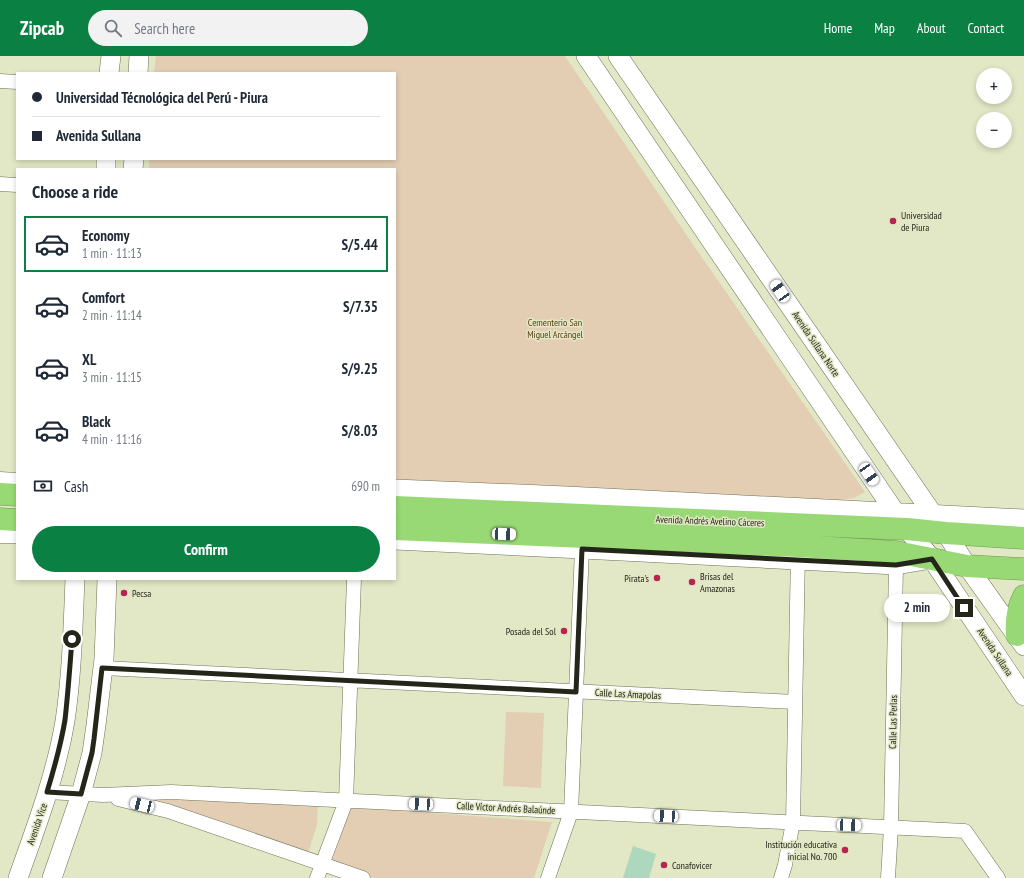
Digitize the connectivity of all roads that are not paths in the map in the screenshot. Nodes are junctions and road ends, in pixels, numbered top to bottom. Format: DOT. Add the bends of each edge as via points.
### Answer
graph roads {
  1 [pos="111,56"];
  2 [pos="139,56"];
  3 [pos="586,56"];
  4 [pos="618,56"];
  5 [pos="109,72"];
  6 [pos="138,72"];
  7 [pos="0,81"];
  8 [pos="16,82"];
  9 [pos="0,184"];
  10 [pos="16,185"];
  11 [pos="0,479"];
  12 [pos="16,480"];
  13 [pos="396,489"];
  14 [pos="0,494"];
  15 [pos="16,495"];
  16 [pos="396,507"];
  17 [pos="932,513"];
  18 [pos="1024,518"];
  19 [pos="0,519"];
  20 [pos="16,520"];
  21 [pos="901,520"];
  22 [pos="396,529"];
  23 [pos="946,533"];
  24 [pos="0,536"];
  25 [pos="16,536"];
  26 [pos="1024,538"];
  27 [pos="396,540"];
  28 [pos="582,549"];
  29 [pos="798,553"];
  30 [pos="932,559"];
  31 [pos="896,565"];
  32 [pos="968,566"];
  33 [pos="1024,569"];
  34 [pos="75,580"];
  35 [pos="107,580"];
  36 [pos="354,580"];
  37 [pos="985,591"];
  38 [pos="1024,596"];
  39 [pos="964,608"];
  40 [pos="1020,641"];
  41 [pos="102,668"];
  42 [pos="351,680"];
  43 [pos="576,692"];
  44 [pos="1024,696"];
  45 [pos="795,702"];
  46 [pos="47,792"];
  47 [pos="171,792"];
  48 [pos="81,794"];
  49 [pos="103,795"];
  50 [pos="346,801"];
  51 [pos="168,811"];
  52 [pos="571,812"];
  53 [pos="793,822"];
  54 [pos="891,827"];
  55 [pos="322,864"];
  56 [pos="18,878"];
  57 [pos="52,878"];
  58 [pos="317,878"];
  59 [pos="363,878"];
  60 [pos="548,878"];
  61 [pos="781,878"];
  62 [pos="888,878"];
  63 [pos="998,878"];
  1 -- 5 [label="main road"];
  2 -- 6 [label="main road"];
  3 -- 21 [label="main road"];
  4 -- 17 [label="main road, Avenida Sullana Norte"];
  7 -- 8 [label="street"];
  9 -- 10 [label="street"];
  11 -- 12 [label="street"];
  13 -- 21 [label="main road, Avenida Andrés Avelino Cáceres" via="502,493"];
  14 -- 15 [label="highway"];
  16 -- 21 [label="highway, Avenida Andrés Avelino Cáceres"];
  17 -- 18 [label="main road, Avenida Andrés Avelino Cáceres"];
  17 -- 21 [label="main road, Avenida Andrés Avelino Cáceres"];
  17 -- 23 [label="main road, Avenida Sullana Norte"];
  19 -- 20 [label="highway"];
  21 -- 23 [label="highway, Avenida Andrés Avelino Cáceres"];
  21 -- 30 [label="main road, Avenida Sullana"];
  22 -- 29 [label="highway"];
  23 -- 26 [label="highway, Avenida Andrés Avelino Cáceres"];
  23 -- 32 [label="main road"];
  24 -- 25 [label="street"];
  27 -- 28 [label="main road"];
  28 -- 29 [label="main road"];
  28 -- 43 [label="street"];
  29 -- 30 [label="highway" via="896,552"];
  29 -- 31 [label="main road"];
  29 -- 45 [label="street"];
  30 -- 31 [label="main road"];
  30 -- 32 [label="highway"];
  30 -- 39 [label="main road, Avenida Sullana"];
  31 -- 54 [label="street, Calle Las Perlas"];
  32 -- 33 [label="highway"];
  32 -- 37 [label="main road"];
  34 -- 46 [label="main road, Avenida Vice" via="65,721"];
  35 -- 41 [label="main road"];
  36 -- 42 [label="street"];
  37 -- 39 [label="main road" via="971,595"];
  37 -- 40 [label="main road"];
  38 -- 40 [label="highway" via="1016,622"];
  39 -- 44 [label="main road, Avenida Sullana"];
  41 -- 42 [label="street, Calle Las Amapolas"];
  41 -- 48 [label="main road" via="92,753"];
  42 -- 43 [label="street, Calle Las Amapolas"];
  42 -- 50 [label="street"];
  43 -- 45 [label="street, Calle Las Amapolas"];
  43 -- 52 [label="street"];
  45 -- 53 [label="street"];
  46 -- 48 [label="street, Calle Víctor Andrés Balaúnde"];
  46 -- 56 [label="main road, Avenida Vice"];
  47 -- 49 [label="street, Calle Víctor Andrés Balaúnde"];
  47 -- 50 [label="street, Calle Víctor Andrés Balaúnde"];
  47 -- 51 [label="street" via="166,799"];
  48 -- 49 [label="street, Calle Víctor Andrés Balaúnde"];
  48 -- 57 [label="main road"];
  49 -- 51 [label="street"];
  50 -- 52 [label="street, Calle Víctor Andrés Balaúnde"];
  50 -- 55 [label="street"];
  51 -- 55 [label="street"];
  52 -- 53 [label="street, Calle Víctor Andrés Balaúnde"];
  52 -- 60 [label="street"];
  53 -- 54 [label="street, Calle Víctor Andrés Balaúnde"];
  53 -- 61 [label="street"];
  54 -- 62 [label="street, Calle Las Perlas"];
  54 -- 63 [label="street, Calle Víctor Andrés Balaúnde" via="965,831"];
  55 -- 58 [label="street"];
  55 -- 59 [label="street"];
}
